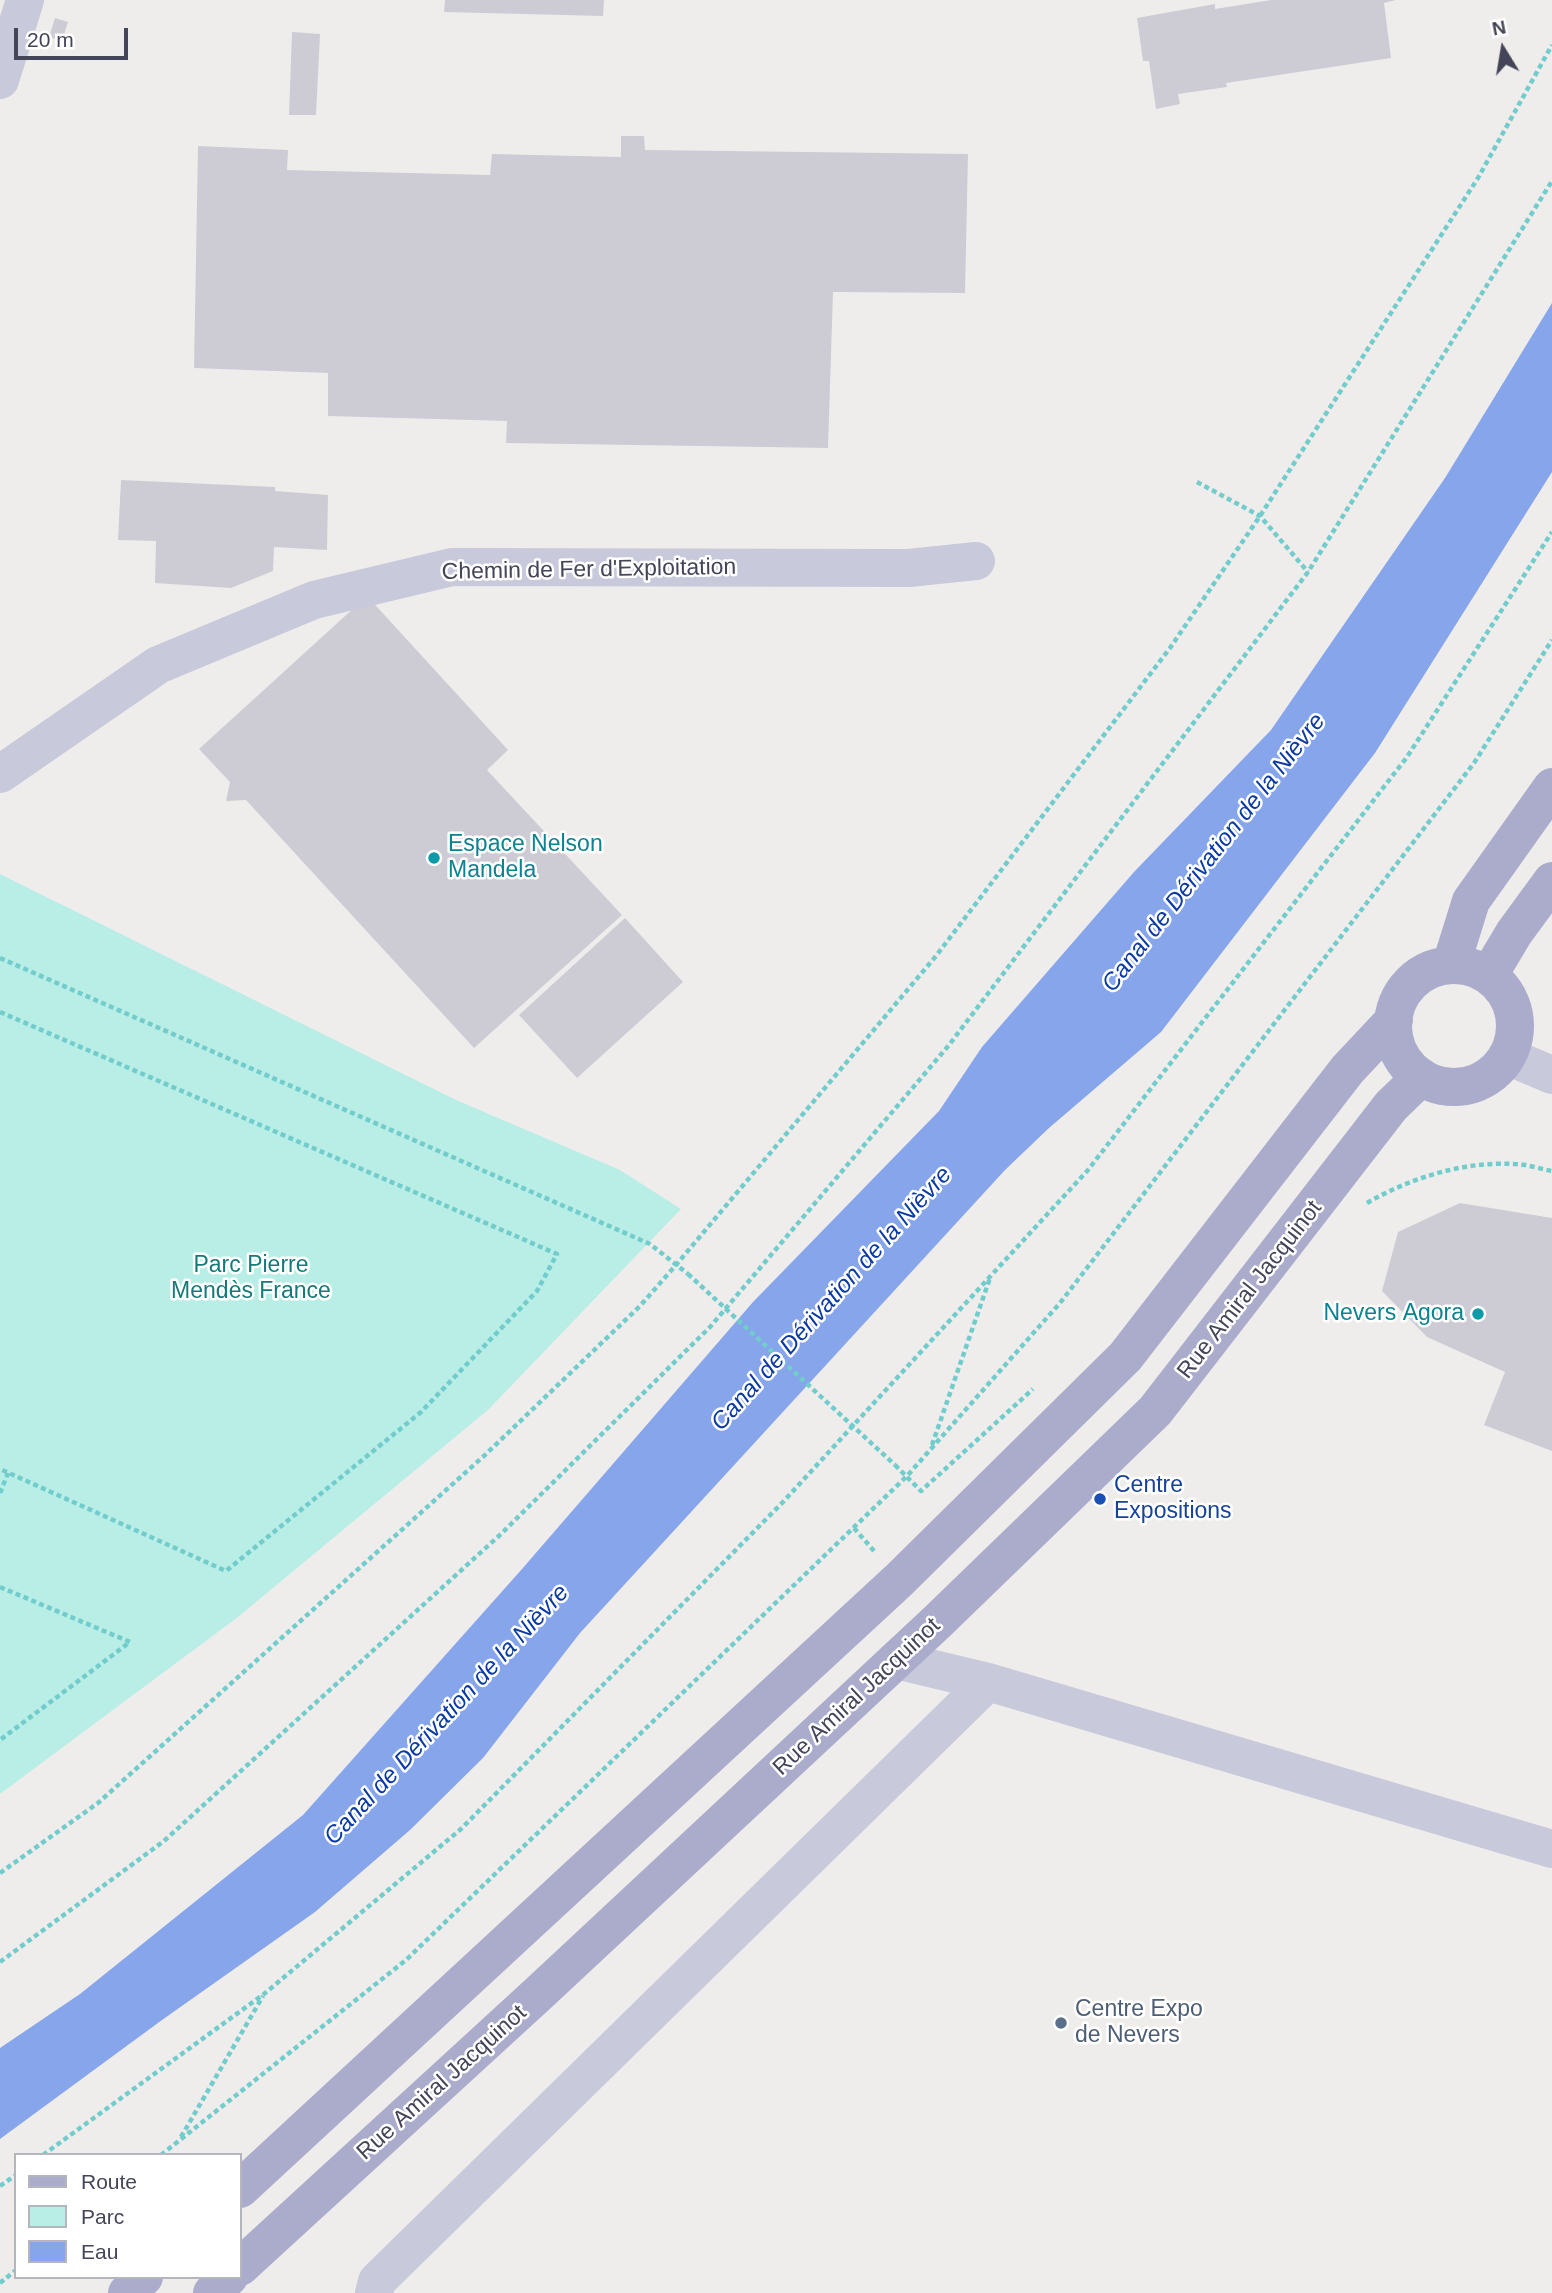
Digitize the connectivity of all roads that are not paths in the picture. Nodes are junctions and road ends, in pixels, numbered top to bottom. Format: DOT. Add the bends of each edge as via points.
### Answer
graph roads {
  1 [pos="25,0"];
  2 [pos="0,80"];
  3 [pos="976,561"];
  4 [pos="0,774"];
  5 [pos="1552,787"];
  6 [pos="1552,881"];
  7 [pos="1451,965"];
  8 [pos="1489,975"];
  9 [pos="1394,1020"];
  10 [pos="1507,1056"];
  11 [pos="1552,1075"];
  12 [pos="1421,1077"];
  13 [pos="896,1660"];
  14 [pos="988,1682"];
  15 [pos="1552,1849"];
  16 [pos="242,2187"];
  17 [pos="242,2265"];
  18 [pos="142,2279"];
  19 [pos="227,2279"];
  20 [pos="127,2293"];
  21 [pos="212,2293"];
  22 [pos="374,2293"];
  1 -- 2 [label="street"];
  3 -- 4 [label="street, Chemin de Fer d'Exploitation" via="909,568 452,567 314,600 158,665"];
  5 -- 7 [label="main road" via="1471,901"];
  6 -- 8 [label="main road"];
  7 -- 8 [label="main road"];
  7 -- 9 [label="main road" via="1418,976 1406,988"];
  8 -- 10 [label="main road" via="1511,1003 1516,1021"];
  9 -- 12 [label="main road" via="1400,1052"];
  9 -- 16 [label="main road" via="1347,1070 1125,1357 900,1580"];
  10 -- 11 [label="street"];
  10 -- 12 [label="main road" via="1478,1082 1440,1085"];
  12 -- 13 [label="main road, Rue Amiral Jacquinot" via="1391,1106 1155,1411"];
  13 -- 14 [label="street"];
  13 -- 17 [label="main road, Rue Amiral Jacquinot"];
  14 -- 15 [label="street"];
  14 -- 22 [label="street" via="377,2281"];
  18 -- 20 [label="main road"];
  19 -- 21 [label="main road"];
}
